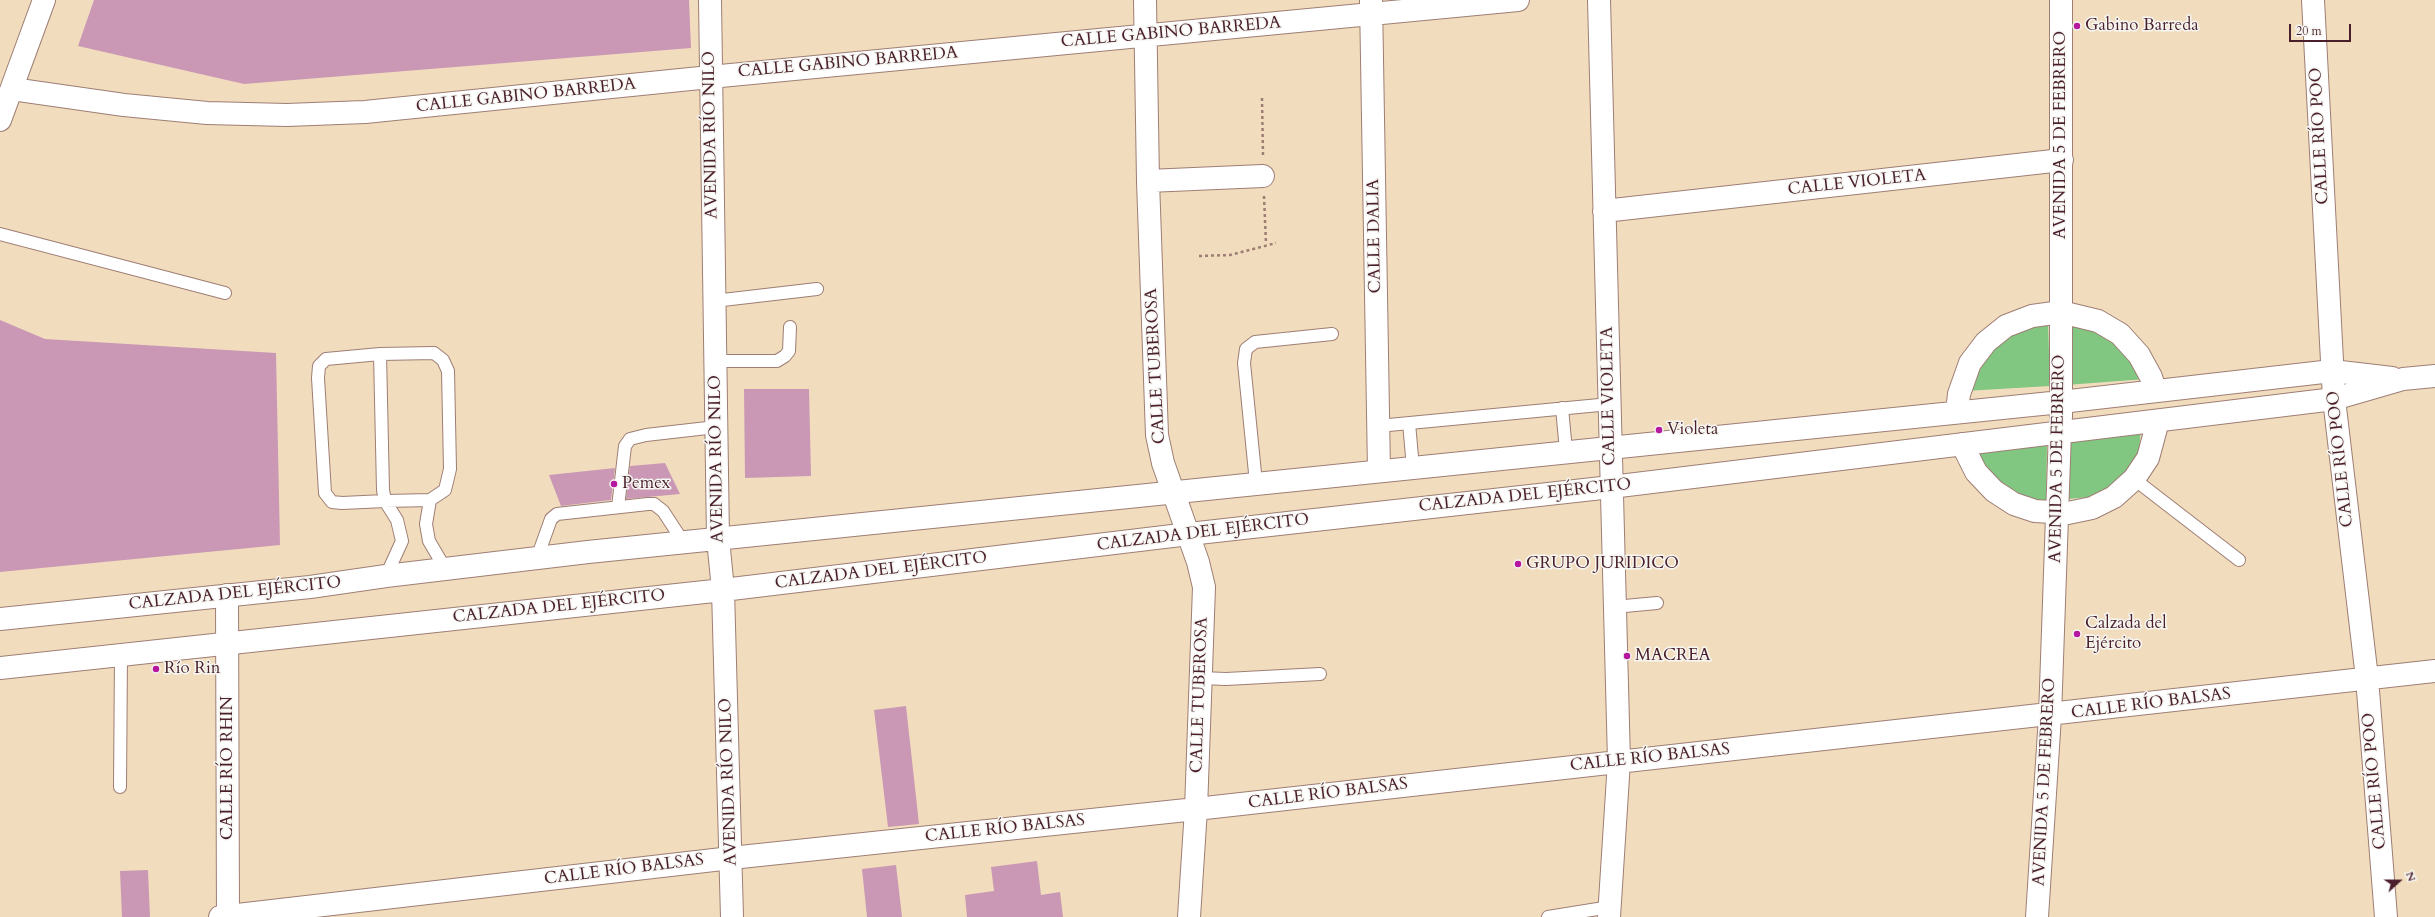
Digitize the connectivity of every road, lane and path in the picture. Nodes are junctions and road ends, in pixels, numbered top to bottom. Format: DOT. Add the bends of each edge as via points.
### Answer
graph roads {
  1 [pos="44,0"];
  2 [pos="710,0"];
  3 [pos="1145,0"];
  4 [pos="1518,0"];
  5 [pos="1599,0"];
  6 [pos="2061,0"];
  7 [pos="2313,0"];
  8 [pos="1372,7"];
  9 [pos="1146,35"];
  10 [pos="710,77"];
  11 [pos="12,89"];
  12 [pos="0,120"];
  13 [pos="2062,160"];
  14 [pos="1263,176"];
  15 [pos="1148,181"];
  16 [pos="1604,211"];
  17 [pos="0,234"];
  18 [pos="1276,243"];
  19 [pos="1199,256"];
  20 [pos="818,289"];
  21 [pos="225,293"];
  22 [pos="714,301"];
  23 [pos="2061,312"];
  24 [pos="790,327"];
  25 [pos="1332,334"];
  26 [pos="380,354"];
  27 [pos="715,362"];
  28 [pos="2332,371"];
  29 [pos="2435,376"];
  30 [pos="2403,379"];
  31 [pos="2155,390"];
  32 [pos="2334,399"];
  33 [pos="2061,402"];
  34 [pos="1610,404"];
  35 [pos="1562,408"];
  36 [pos="1957,412"];
  37 [pos="2158,421"];
  38 [pos="1409,423"];
  39 [pos="1378,426"];
  40 [pos="716,427"];
  41 [pos="2060,431"];
  42 [pos="1962,444"];
  43 [pos="1610,447"];
  44 [pos="1566,451"];
  45 [pos="1413,468"];
  46 [pos="1379,472"];
  47 [pos="2134,479"];
  48 [pos="1256,483"];
  49 [pos="1611,487"];
  50 [pos="1172,491"];
  51 [pos="430,500"];
  52 [pos="385,501"];
  53 [pos="618,507"];
  54 [pos="2057,514"];
  55 [pos="1189,534"];
  56 [pos="718,539"];
  57 [pos="684,543"];
  58 [pos="537,558"];
  59 [pos="2239,560"];
  60 [pos="446,570"];
  61 [pos="386,576"];
  62 [pos="723,590"];
  63 [pos="227,595"];
  64 [pos="1657,603"];
  65 [pos="1614,607"];
  66 [pos="0,619"];
  67 [pos="228,643"];
  68 [pos="121,654"];
  69 [pos="0,668"];
  70 [pos="2435,671"];
  71 [pos="1320,674"];
  72 [pos="1200,678"];
  73 [pos="2367,678"];
  74 [pos="2050,716"];
  75 [pos="1618,761"];
  76 [pos="120,787"];
  77 [pos="1196,809"];
  78 [pos="731,858"];
  79 [pos="1609,912"];
  80 [pos="226,917"];
  81 [pos="732,917"];
  82 [pos="1189,917"];
  83 [pos="1548,917"];
  84 [pos="2037,917"];
  85 [pos="2386,917"];
  1 -- 11 [label="street"];
  2 -- 10 [label="street, AVENIDA RÍO NILO"];
  3 -- 9 [label="street, CALLE TUBEROSA"];
  4 -- 8 [label="street, CALLE GABINO BARREDA"];
  5 -- 16 [label="street, CALLE VIOLETA"];
  6 -- 13 [label="street, AVENIDA 5 DE FEBRERO"];
  7 -- 28 [label="street, CALLE RÍO POO"];
  8 -- 9 [label="street, CALLE GABINO BARREDA"];
  8 -- 39 [label="street, CALLE DALIA"];
  9 -- 10 [label="street, CALLE GABINO BARREDA"];
  9 -- 15 [label="street, CALLE TUBEROSA"];
  10 -- 11 [label="street, CALLE GABINO BARREDA" via="365,112 287,115 207,113 124,106"];
  10 -- 22 [label="street, AVENIDA RÍO NILO"];
  11 -- 12 [label="street"];
  13 -- 16 [label="street, CALLE VIOLETA"];
  13 -- 23 [label="street, AVENIDA 5 DE FEBRERO"];
  14 -- 15 [label="street"];
  15 -- 50 [label="street, CALLE TUBEROSA" via="1157,435"];
  16 -- 34 [label="street, CALLE VIOLETA"];
  17 -- 21 [label="lane"];
  18 -- 19 [label="path" via="1225,256"];
  20 -- 22 [label="lane"];
  22 -- 27 [label="street, AVENIDA RÍO NILO"];
  23 -- 31 [label="street" via="2098,321 2120,334 2139,355"];
  23 -- 33 [label="street, AVENIDA 5 DE FEBRERO"];
  23 -- 36 [label="street" via="2032,316 2006,326 1986,342 1970,363 1959,394"];
  24 -- 27 [label="lane" via="789,351 776,361"];
  25 -- 48 [label="lane" via="1255,342 1246,349 1244,363"];
  26 -- 51 [label="lane" via="434,353 443,360 448,371 450,469 445,490"];
  26 -- 52 [label="lane"];
  26 -- 52 [label="lane" via="326,359 319,366 318,378 325,492 332,502"];
  27 -- 40 [label="street, AVENIDA RÍO NILO"];
  28 -- 30 [label="street, CALZADA DEL EJÉRCITO"];
  28 -- 31 [label="street, CALZADA DEL EJÉRCITO"];
  28 -- 32 [label="street, CALLE RÍO POO"];
  29 -- 30 [label="street, CALZADA DEL EJÉRCITO"];
  30 -- 32 [label="street, CALZADA DEL EJÉRCITO"];
  31 -- 33 [label="street, CALZADA DEL EJÉRCITO"];
  32 -- 37 [label="street, CALZADA DEL EJÉRCITO"];
  32 -- 73 [label="street, CALLE RÍO POO"];
  33 -- 36 [label="street, CALZADA DEL EJÉRCITO"];
  33 -- 41 [label="street, AVENIDA 5 DE FEBRERO"];
  34 -- 35 [label="lane"];
  34 -- 43 [label="street, CALLE VIOLETA"];
  35 -- 38 [label="lane"];
  35 -- 44 [label="lane"];
  36 -- 43 [label="street, CALZADA DEL EJÉRCITO"];
  37 -- 41 [label="street, CALZADA DEL EJÉRCITO"];
  37 -- 47 [label="street" via="2148,458"];
  38 -- 39 [label="lane"];
  38 -- 45 [label="lane"];
  39 -- 46 [label="street, CALLE DALIA"];
  40 -- 53 [label="lane" via="630,439 625,446"];
  40 -- 56 [label="street, AVENIDA RÍO NILO"];
  41 -- 42 [label="street, CALZADA DEL EJÉRCITO"];
  41 -- 54 [label="street, AVENIDA 5 DE FEBRERO"];
  42 -- 49 [label="street, CALZADA DEL EJÉRCITO"];
  42 -- 54 [label="street" via="1976,472 1994,491 2014,504"];
  43 -- 44 [label="street, CALZADA DEL EJÉRCITO"];
  43 -- 49 [label="street, CALLE VIOLETA"];
  44 -- 45 [label="street, CALZADA DEL EJÉRCITO"];
  45 -- 46 [label="street, CALZADA DEL EJÉRCITO"];
  46 -- 48 [label="street, CALZADA DEL EJÉRCITO"];
  47 -- 54 [label="street" via="2114,497 2092,508"];
  47 -- 59 [label="lane"];
  48 -- 50 [label="street, CALZADA DEL EJÉRCITO"];
  49 -- 55 [label="street, CALZADA DEL EJÉRCITO"];
  49 -- 65 [label="street, CALLE VIOLETA"];
  50 -- 55 [label="street, CALLE TUBEROSA"];
  50 -- 56 [label="street, CALZADA DEL EJÉRCITO"];
  51 -- 52 [label="lane"];
  51 -- 60 [label="lane" via="426,524 429,541"];
  52 -- 61 [label="lane" via="397,520 402,541"];
  53 -- 57 [label="lane" via="648,504 659,507"];
  53 -- 58 [label="lane" via="557,514 551,519"];
  54 -- 74 [label="street, AVENIDA 5 DE FEBRERO"];
  55 -- 62 [label="street, CALZADA DEL EJÉRCITO"];
  55 -- 72 [label="street, CALLE TUBEROSA" via="1204,586"];
  56 -- 57 [label="street, CALZADA DEL EJÉRCITO"];
  56 -- 62 [label="street, AVENIDA RÍO NILO"];
  57 -- 58 [label="street, CALZADA DEL EJÉRCITO"];
  58 -- 60 [label="street, CALZADA DEL EJÉRCITO"];
  60 -- 61 [label="street, CALZADA DEL EJÉRCITO"];
  61 -- 63 [label="street, CALZADA DEL EJÉRCITO"];
  62 -- 67 [label="street, CALZADA DEL EJÉRCITO"];
  62 -- 78 [label="street, AVENIDA RÍO NILO"];
  63 -- 66 [label="street, CALZADA DEL EJÉRCITO"];
  63 -- 67 [label="street, CALLE RÍO RHIN"];
  64 -- 65 [label="lane"];
  65 -- 75 [label="street, CALLE VIOLETA"];
  67 -- 68 [label="street, CALZADA DEL EJÉRCITO"];
  67 -- 80 [label="street, CALLE RÍO RHIN"];
  68 -- 69 [label="street, CALZADA DEL EJÉRCITO"];
  68 -- 76 [label="lane"];
  70 -- 73 [label="street, CALLE RÍO BALSAS"];
  71 -- 72 [label="lane"];
  72 -- 77 [label="street, CALLE TUBEROSA"];
  73 -- 74 [label="street, CALLE RÍO BALSAS"];
  73 -- 85 [label="street, CALLE RÍO POO"];
  74 -- 75 [label="street, CALLE RÍO BALSAS"];
  74 -- 84 [label="street, AVENIDA 5 DE FEBRERO"];
  75 -- 77 [label="street, CALLE RÍO BALSAS"];
  75 -- 79 [label="street, CALLE VIOLETA"];
  77 -- 78 [label="street, CALLE RÍO BALSAS"];
  77 -- 82 [label="street, CALLE TUBEROSA"];
  78 -- 80 [label="street, CALLE RÍO BALSAS"];
  78 -- 81 [label="street, AVENIDA RÍO NILO"];
  79 -- 83 [label="lane"];
}
